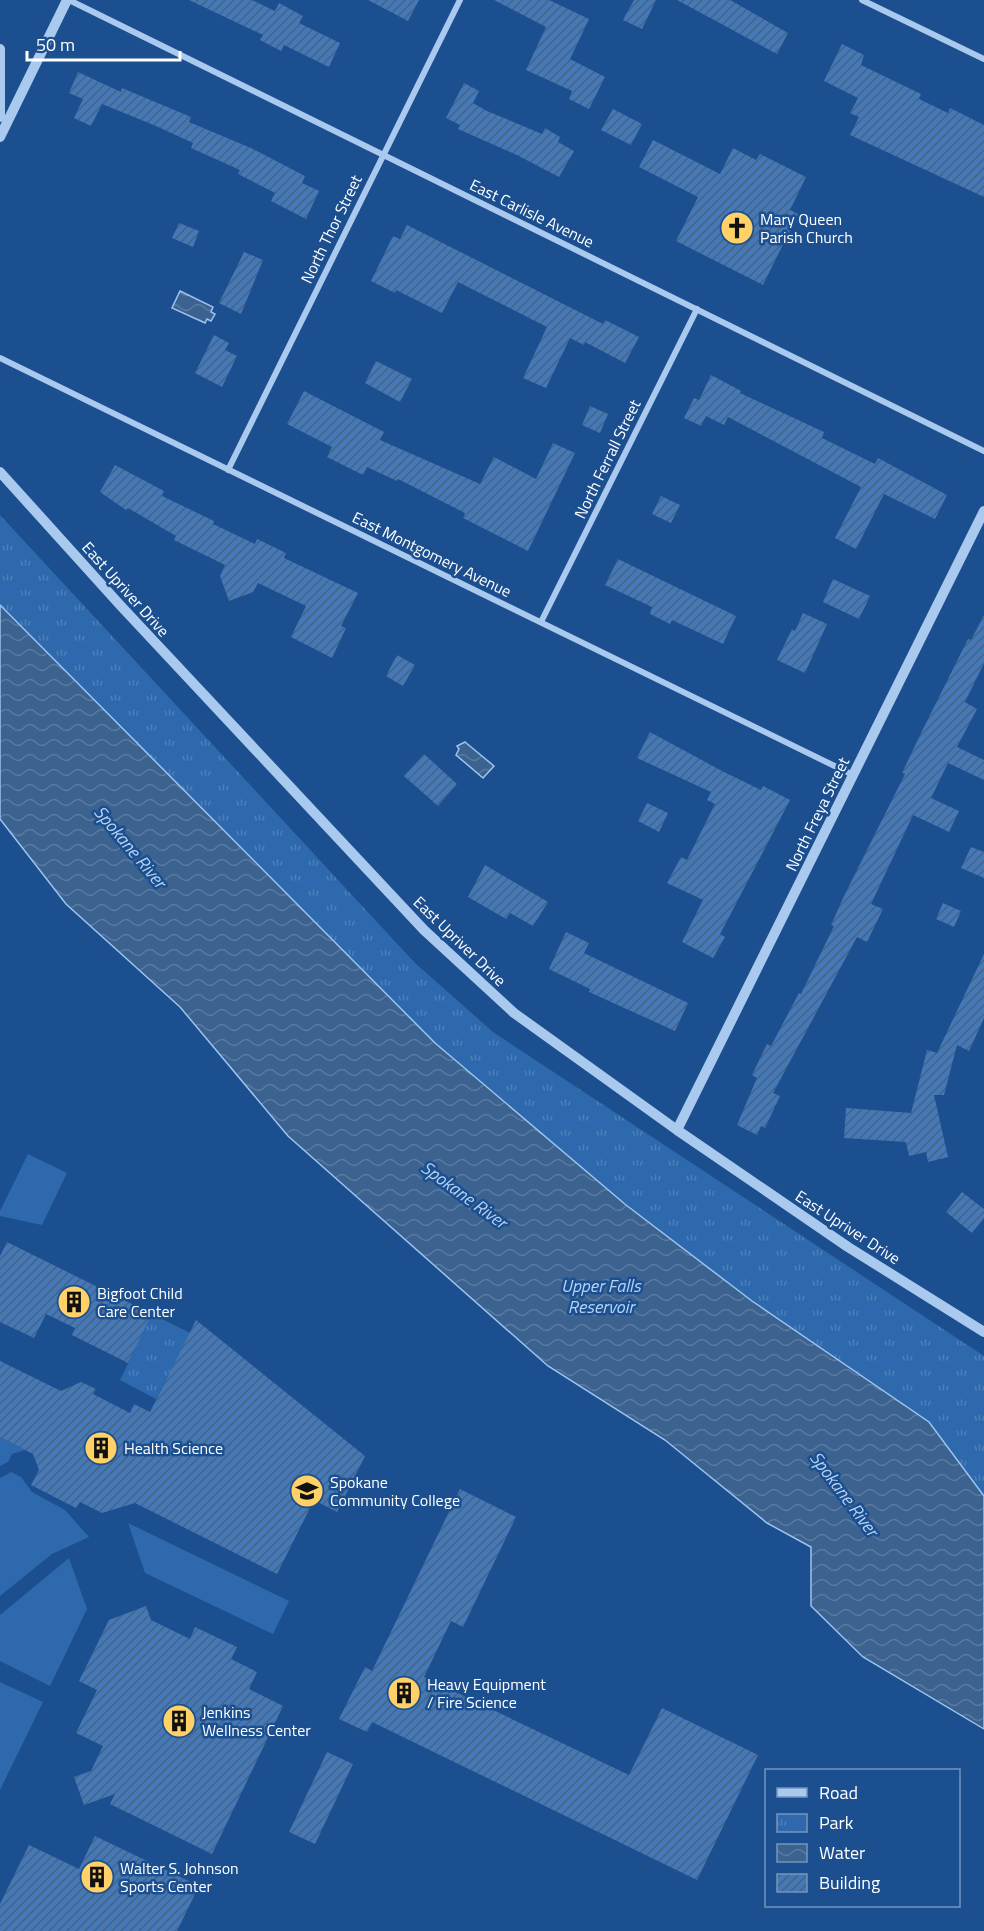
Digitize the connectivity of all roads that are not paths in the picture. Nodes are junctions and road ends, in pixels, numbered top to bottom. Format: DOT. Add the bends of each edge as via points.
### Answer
graph roads {
  1 [pos="68,0"];
  2 [pos="459,0"];
  3 [pos="862,0"];
  4 [pos="0,49"];
  5 [pos="984,59"];
  6 [pos="0,117"];
  7 [pos="0,137"];
  8 [pos="383,154"];
  9 [pos="697,309"];
  10 [pos="0,358"];
  11 [pos="984,451"];
  12 [pos="228,470"];
  13 [pos="0,472"];
  14 [pos="984,510"];
  15 [pos="541,622"];
  16 [pos="853,775"];
  17 [pos="677,1130"];
  18 [pos="984,1332"];
  1 -- 7 [label="street"];
  1 -- 8 [label="street, East Carlisle Avenue"];
  2 -- 8 [label="street, North Thor Street"];
  3 -- 5 [label="street"];
  4 -- 6 [label="street"];
  8 -- 9 [label="street, East Carlisle Avenue"];
  8 -- 12 [label="street, North Thor Street"];
  9 -- 11 [label="street, East Carlisle Avenue"];
  9 -- 15 [label="street, North Ferrall Street"];
  10 -- 12 [label="street, East Montgomery Avenue"];
  12 -- 15 [label="street, East Montgomery Avenue"];
  13 -- 17 [label="street, East Upriver Drive" via="424,930 514,1013"];
  14 -- 16 [label="street, North Freya Street"];
  15 -- 16 [label="street, East Montgomery Avenue"];
  16 -- 17 [label="street, North Freya Street"];
  17 -- 18 [label="street, East Upriver Drive" via="848,1247"];
}
